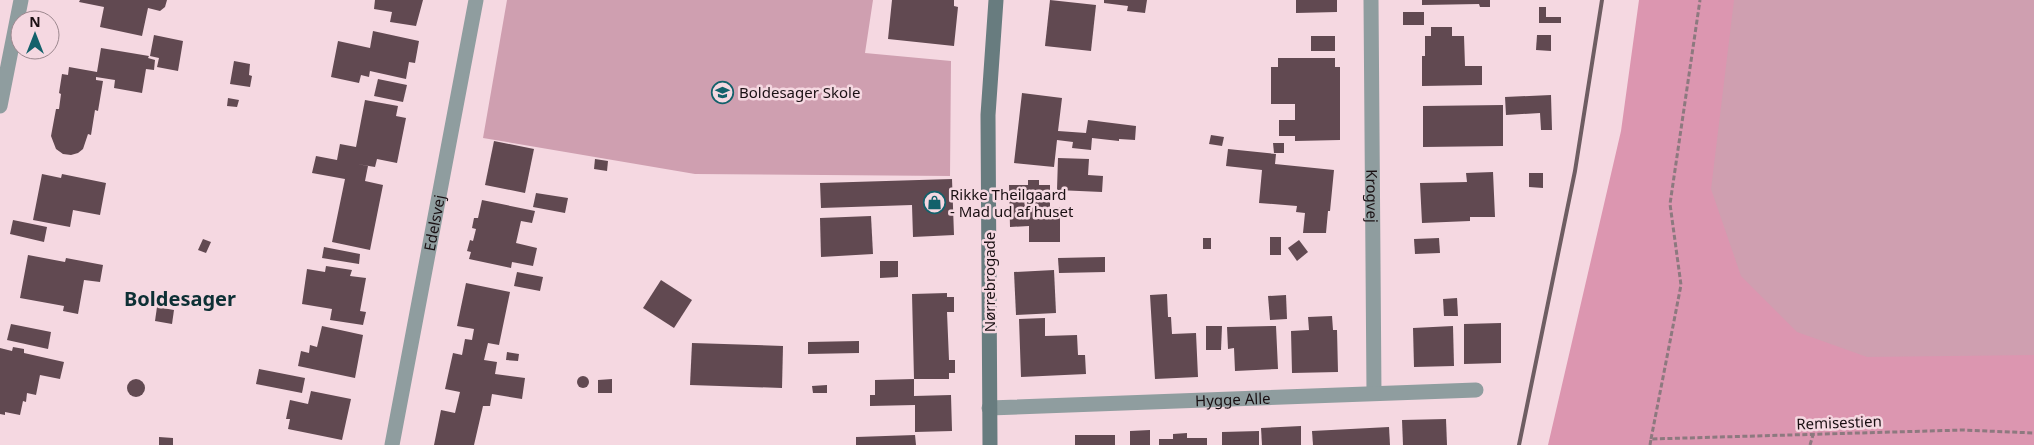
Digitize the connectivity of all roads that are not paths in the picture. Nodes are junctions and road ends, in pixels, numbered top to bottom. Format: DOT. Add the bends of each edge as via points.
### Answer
graph roads {
  1 [pos="21,0"];
  2 [pos="476,0"];
  3 [pos="996,0"];
  4 [pos="1371,0"];
  5 [pos="0,106"];
  6 [pos="1476,390"];
  7 [pos="1374,393"];
  8 [pos="989,408"];
  9 [pos="392,445"];
  10 [pos="990,445"];
  1 -- 5 [label="street"];
  2 -- 9 [label="street, Edelsvej"];
  3 -- 8 [label="street, Nørrebrogade" via="988,115"];
  4 -- 7 [label="street, Krogvej"];
  6 -- 7 [label="street, Hygge Alle"];
  7 -- 8 [label="street, Hygge Alle"];
  8 -- 10 [label="street, Nørrebrogade"];
}
